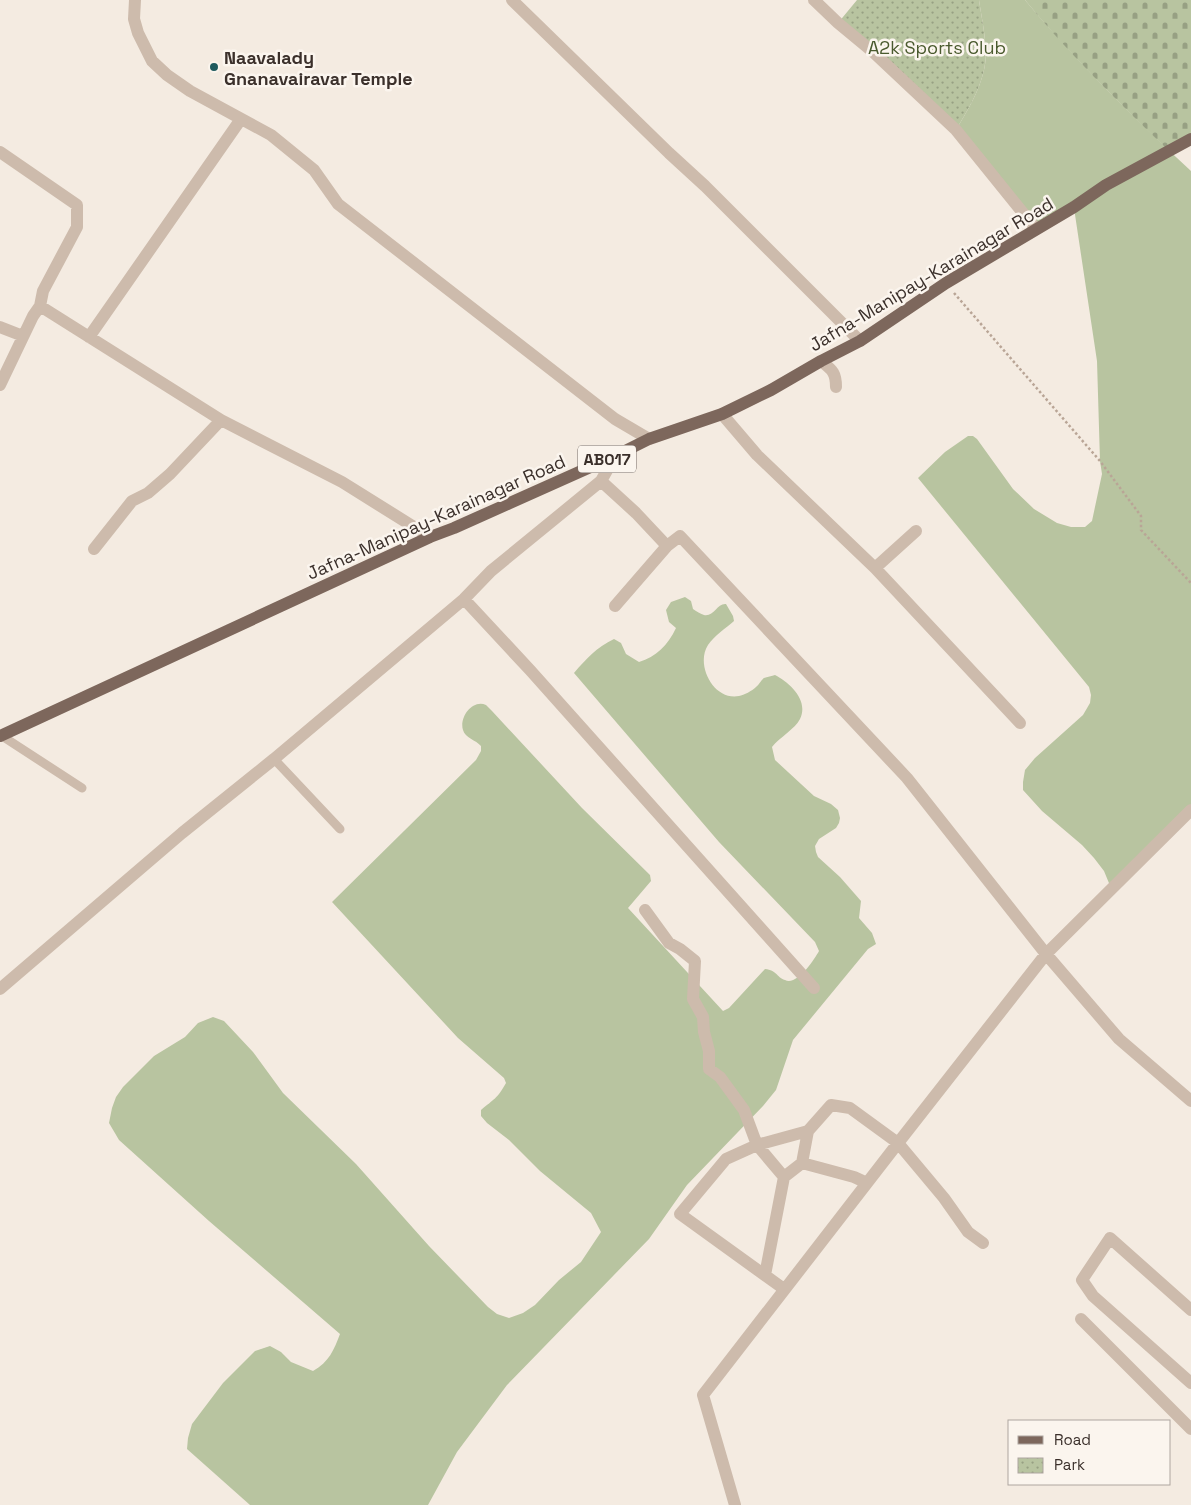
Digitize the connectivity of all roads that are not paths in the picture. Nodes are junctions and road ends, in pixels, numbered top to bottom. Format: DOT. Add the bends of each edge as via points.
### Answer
graph roads {
  1 [pos="135,0"];
  2 [pos="512,0"];
  3 [pos="814,0"];
  4 [pos="241,119"];
  5 [pos="1191,139"];
  6 [pos="0,152"];
  7 [pos="1036,229"];
  8 [pos="40,306"];
  9 [pos="0,327"];
  10 [pos="23,336"];
  11 [pos="88,337"];
  12 [pos="860,341"];
  13 [pos="821,361"];
  14 [pos="0,385"];
  15 [pos="836,388"];
  16 [pos="722,414"];
  17 [pos="221,420"];
  18 [pos="649,440"];
  19 [pos="615,456"];
  20 [pos="601,481"];
  21 [pos="916,531"];
  22 [pos="430,537"];
  23 [pos="667,546"];
  24 [pos="94,550"];
  25 [pos="875,568"];
  26 [pos="464,599"];
  27 [pos="615,606"];
  28 [pos="1020,723"];
  29 [pos="1,736"];
  30 [pos="274,759"];
  31 [pos="82,788"];
  32 [pos="1191,810"];
  33 [pos="340,829"];
  34 [pos="645,910"];
  35 [pos="1046,954"];
  36 [pos="814,988"];
  37 [pos="0,989"];
  38 [pos="1191,1101"];
  39 [pos="808,1131"];
  40 [pos="898,1143"];
  41 [pos="758,1145"];
  42 [pos="802,1163"];
  43 [pos="784,1177"];
  44 [pos="866,1183"];
  45 [pos="982,1243"];
  46 [pos="765,1274"];
  47 [pos="784,1289"];
  48 [pos="1191,1310"];
  49 [pos="1081,1319"];
  50 [pos="1191,1383"];
  51 [pos="1191,1429"];
  52 [pos="735,1505"];
  1 -- 4 [label="street" via="134,19 152,61 190,91"];
  2 -- 12 [label="street"];
  3 -- 7 [label="street" via="956,130"];
  4 -- 11 [label="street"];
  4 -- 18 [label="street" via="271,135 314,170 338,204 420,269 615,419"];
  5 -- 7 [label="main road, Jafna-Manipay-Karainagar Road / AB017" via="1106,185"];
  6 -- 8 [label="street" via="77,206 77,227 43,291"];
  7 -- 12 [label="main road, Jafna-Manipay-Karainagar Road / AB017" via="946,283"];
  8 -- 10 [label="street"];
  8 -- 11 [label="street"];
  9 -- 10 [label="street"];
  10 -- 14 [label="street"];
  11 -- 17 [label="street"];
  12 -- 13 [label="main road, Jafna-Manipay-Karainagar Road / AB017"];
  13 -- 15 [label="street" via="833,372"];
  13 -- 16 [label="main road, Jafna-Manipay-Karainagar Road / AB017"];
  16 -- 18 [label="main road, Jafna-Manipay-Karainagar Road / AB017"];
  16 -- 25 [label="street" via="757,455"];
  17 -- 22 [label="street" via="342,482"];
  17 -- 24 [label="street" via="170,474 148,493 132,501"];
  18 -- 19 [label="main road, Jafna-Manipay-Karainagar Road / AB017"];
  19 -- 20 [label="street"];
  19 -- 22 [label="main road, Jafna-Manipay-Karainagar Road / AB017"];
  20 -- 23 [label="street"];
  20 -- 26 [label="street" via="491,571"];
  21 -- 25 [label="street"];
  22 -- 29 [label="main road, Jafna-Manipay-Karainagar Road / AB017"];
  23 -- 27 [label="street"];
  23 -- 35 [label="street" via="680,536 798,660 907,778"];
  25 -- 28 [label="street"];
  26 -- 30 [label="street"];
  26 -- 36 [label="street"];
  29 -- 31 [label="lane"];
  30 -- 33 [label="lane"];
  30 -- 37 [label="street"];
  32 -- 35 [label="street"];
  34 -- 41 [label="street" via="669,943 695,960 693,1000 703,1017 709,1069 720,1076 744,1110"];
  35 -- 38 [label="street" via="1119,1040"];
  35 -- 40 [label="street"];
  39 -- 40 [label="street" via="831,1104 850,1108"];
  39 -- 41 [label="street"];
  39 -- 42 [label="street"];
  40 -- 44 [label="street"];
  40 -- 45 [label="street" via="968,1232"];
  41 -- 43 [label="street"];
  41 -- 46 [label="street" via="726,1159 680,1214"];
  42 -- 43 [label="street"];
  42 -- 44 [label="street"];
  43 -- 46 [label="street"];
  44 -- 47 [label="street"];
  46 -- 47 [label="street"];
  47 -- 52 [label="street" via="704,1394"];
  48 -- 50 [label="street" via="1110,1238 1082,1280 1093,1296"];
  49 -- 51 [label="street"];
}
